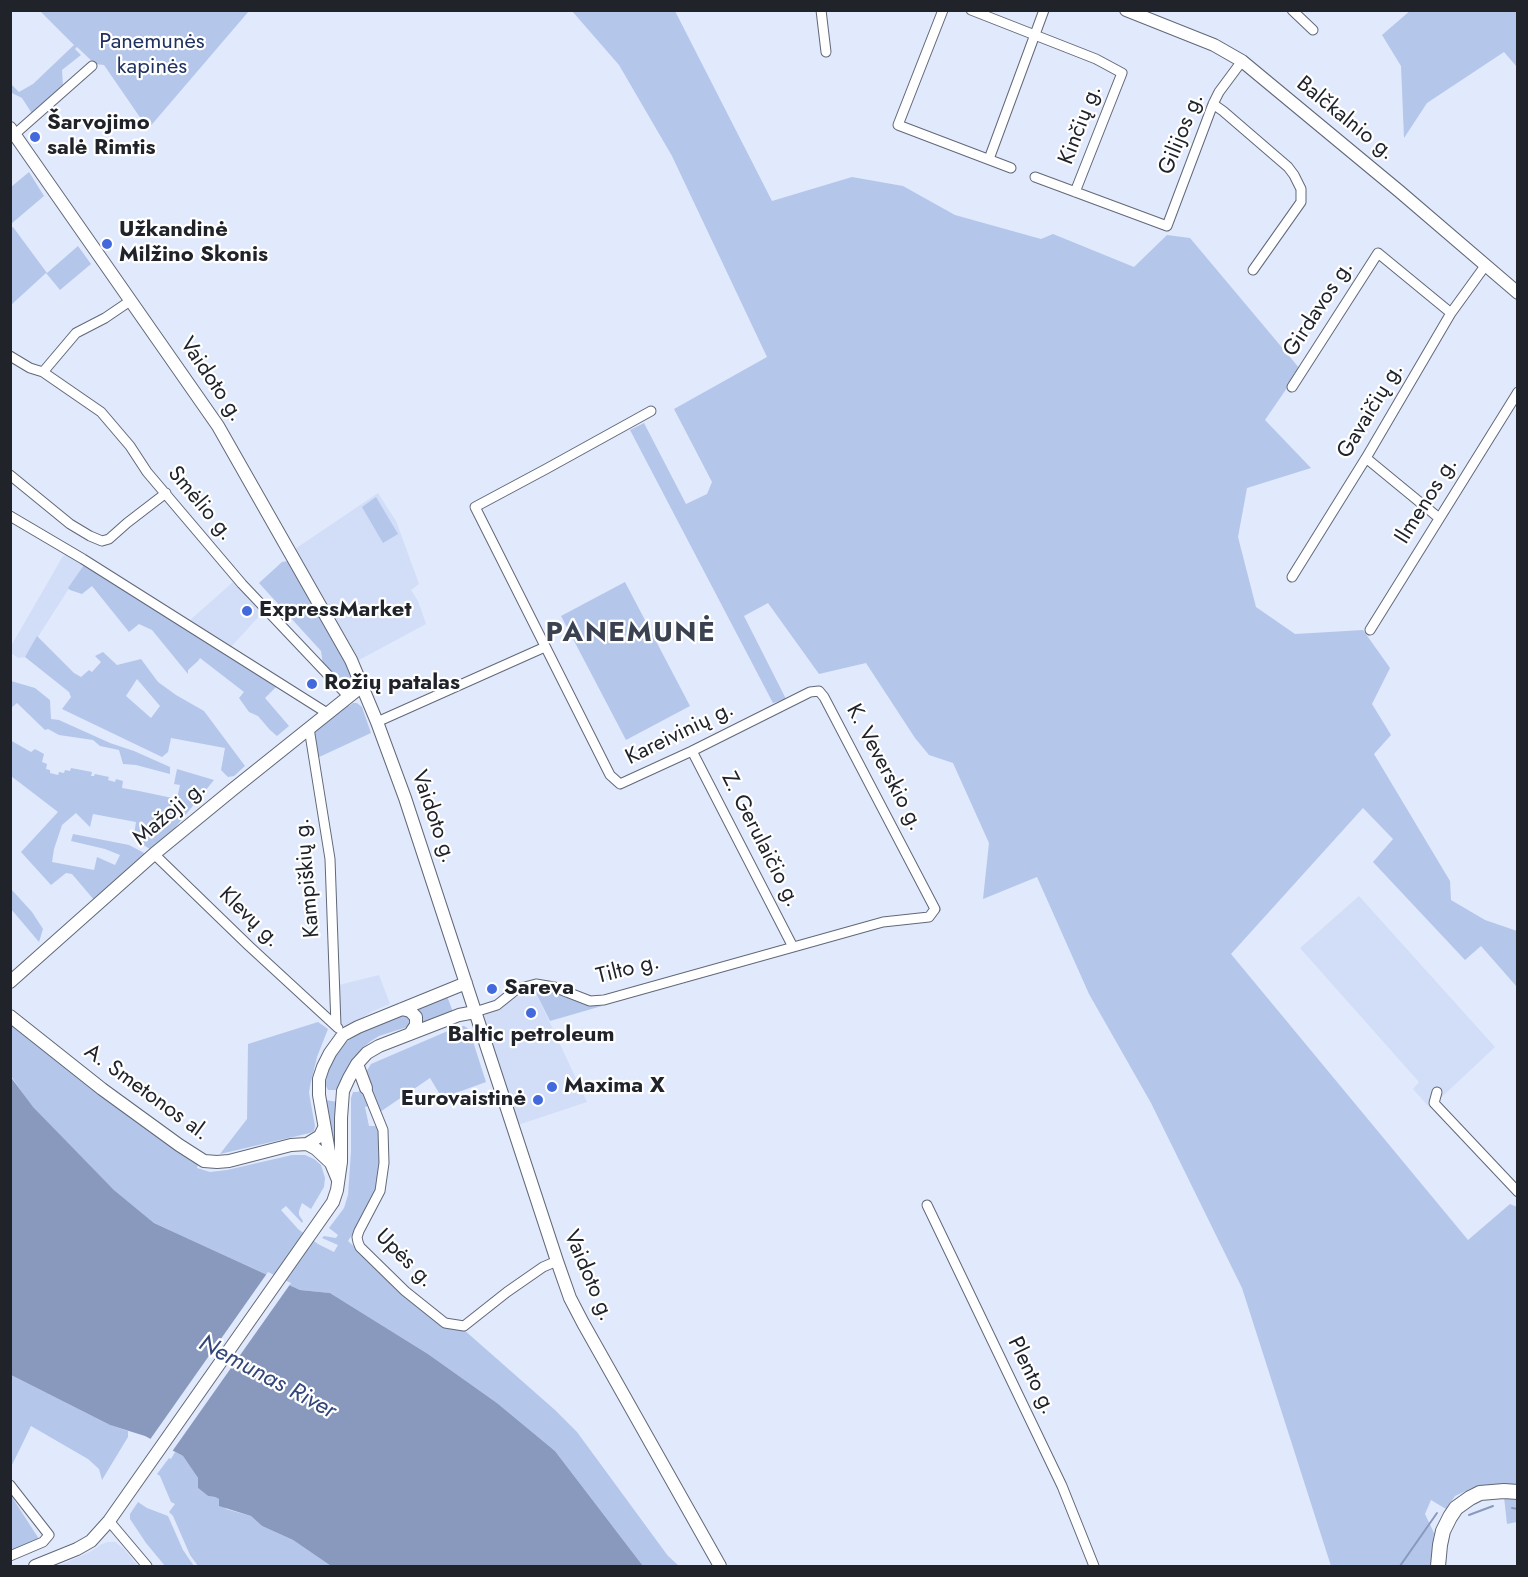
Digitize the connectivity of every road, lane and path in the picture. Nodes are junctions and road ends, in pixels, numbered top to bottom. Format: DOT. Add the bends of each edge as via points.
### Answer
graph roads {
  1 [pos="821,10"];
  2 [pos="943,10"];
  3 [pos="971,10"];
  4 [pos="1044,10"];
  5 [pos="1126,10"];
  6 [pos="1292,10"];
  7 [pos="1313,30"];
  8 [pos="1035,35"];
  9 [pos="826,52"];
  10 [pos="1242,62"];
  11 [pos="92,66"];
  12 [pos="1213,104"];
  13 [pos="13,131"];
  14 [pos="989,159"];
  15 [pos="1011,168"];
  16 [pos="1035,177"];
  17 [pos="1075,192"];
  18 [pos="1485,266"];
  19 [pos="1253,270"];
  20 [pos="1518,293"];
  21 [pos="130,300"];
  22 [pos="1451,313"];
  23 [pos="10,356"];
  24 [pos="43,372"];
  25 [pos="1292,387"];
  26 [pos="1518,392"];
  27 [pos="651,411"];
  28 [pos="1366,458"];
  29 [pos="10,475"];
  30 [pos="166,493"];
  31 [pos="10,516"];
  32 [pos="1439,518"];
  33 [pos="1292,578"];
  34 [pos="1370,630"];
  35 [pos="545,647"];
  36 [pos="362,686"];
  37 [pos="348,696"];
  38 [pos="772,710"];
  39 [pos="327,713"];
  40 [pos="377,722"];
  41 [pos="309,728"];
  42 [pos="692,751"];
  43 [pos="154,854"];
  44 [pos="935,909"];
  45 [pos="793,947"];
  46 [pos="10,982"];
  47 [pos="466,983"];
  48 [pos="402,1009"];
  49 [pos="475,1012"];
  50 [pos="10,1016"];
  51 [pos="340,1031"];
  52 [pos="410,1034"];
  53 [pos="357,1064"];
  54 [pos="319,1088"];
  55 [pos="366,1088"];
  56 [pos="344,1089"];
  57 [pos="1437,1092"];
  58 [pos="324,1128"];
  59 [pos="307,1144"];
  60 [pos="331,1163"];
  61 [pos="338,1181"];
  62 [pos="1518,1192"];
  63 [pos="927,1205"];
  64 [pos="557,1262"];
  65 [pos="10,1485"];
  66 [pos="1518,1492"];
  67 [pos="110,1521"];
  68 [pos="10,1556"];
  69 [pos="35,1566"];
  70 [pos="147,1566"];
  71 [pos="720,1566"];
  72 [pos="1094,1566"];
  73 [pos="1438,1566"];
  1 -- 9 [label="street"];
  2 -- 14 [label="street" via="898,125"];
  3 -- 8 [label="street"];
  4 -- 8 [label="street"];
  5 -- 10 [label="main road, Balčkalnio g." via="1214,45"];
  6 -- 7 [label="street"];
  8 -- 14 [label="street"];
  8 -- 17 [label="street, Kinčių g." via="1122,73"];
  10 -- 12 [label="street, Gilijos g."];
  10 -- 18 [label="main road, Balčkalnio g."];
  11 -- 13 [label="street"];
  12 -- 17 [label="street, Gilijos g." via="1167,226"];
  12 -- 19 [label="street" via="1288,167 1301,189 1301,202"];
  13 -- 21 [label="main road, Vaidoto g."];
  14 -- 15 [label="street"];
  16 -- 17 [label="street"];
  18 -- 20 [label="main road, Balčkalnio g."];
  18 -- 22 [label="street, Gavaičių g."];
  21 -- 24 [label="street" via="76,333"];
  21 -- 36 [label="main road, Vaidoto g." via="218,426"];
  22 -- 25 [label="street, Girdavos g." via="1378,253"];
  22 -- 28 [label="street, Gavaičių g."];
  23 -- 24 [label="street, Smėlio g."];
  24 -- 30 [label="street, Smėlio g." via="101,412"];
  26 -- 32 [label="street, Ilmenos g."];
  27 -- 35 [label="street" via="475,507"];
  28 -- 32 [label="street"];
  28 -- 33 [label="street, Gavaičių g."];
  29 -- 30 [label="street" via="70,524 102,541"];
  30 -- 37 [label="street, Smėlio g." via="242,584"];
  31 -- 39 [label="street"];
  32 -- 34 [label="street, Ilmenos g."];
  35 -- 40 [label="street"];
  35 -- 42 [label="street, Kareivinių g." via="610,775 620,784"];
  36 -- 37 [label="main road, Mažoji g."];
  36 -- 40 [label="main road, Vaidoto g."];
  37 -- 39 [label="main road, Mažoji g."];
  38 -- 42 [label="street, Kareivinių g."];
  38 -- 44 [label="street, K. Veverskio g." via="810,692 819,691 824,697"];
  39 -- 41 [label="main road, Mažoji g."];
  40 -- 47 [label="main road, Vaidoto g."];
  41 -- 43 [label="main road, Mažoji g."];
  41 -- 51 [label="street, Kampiškių g." via="330,859"];
  42 -- 45 [label="street, Z. Gerulaičio g."];
  43 -- 46 [label="main road, Mažoji g."];
  43 -- 51 [label="street, Klevų g."];
  44 -- 45 [label="street, Tilto g." via="929,917 884,922"];
  45 -- 49 [label="street, Tilto g." via="604,1000 582,999 546,985 526,986 497,1005"];
  47 -- 48 [label="main road"];
  47 -- 49 [label="main road, Vaidoto g."];
  48 -- 51 [label="main road"];
  48 -- 52 [label="main road" via="416,1017"];
  49 -- 52 [label="main road, Tilto g."];
  49 -- 64 [label="main road, Vaidoto g."];
  50 -- 59 [label="main road, A. Smetonos al." via="102,1089 204,1161 229,1161"];
  51 -- 54 [label="main road" via="323,1067"];
  52 -- 53 [label="main road, Tilto g." via="372,1049"];
  53 -- 55 [label="main road"];
  53 -- 56 [label="main road, Tilto g."];
  54 -- 56 [label="main road" via="332,1096"];
  54 -- 58 [label="main road"];
  55 -- 56 [label="main road" via="356,1085"];
  55 -- 64 [label="street, Upės g." via="383,1130 384,1162 380,1191 357,1237 360,1247 405,1291 445,1323 464,1326 543,1267"];
  56 -- 61 [label="main road, Tilto g."];
  57 -- 62 [label="street" via="1434,1103"];
  58 -- 59 [label="main road" via="320,1136"];
  58 -- 60 [label="main road"];
  59 -- 60 [label="main road"];
  60 -- 61 [label="main road"];
  61 -- 67 [label="main road, Tilto g." via="333,1202"];
  63 -- 72 [label="street, Plento g." via="1062,1486"];
  64 -- 71 [label="main road, Vaidoto g." via="583,1323"];
  65 -- 68 [label="street" via="49,1535 43,1542"];
  66 -- 73 [label="main road" via="1480,1493 1456,1508 1443,1531"];
  67 -- 69 [label="main road, Tilto g." via="77,1549"];
  67 -- 70 [label="street"];
}
